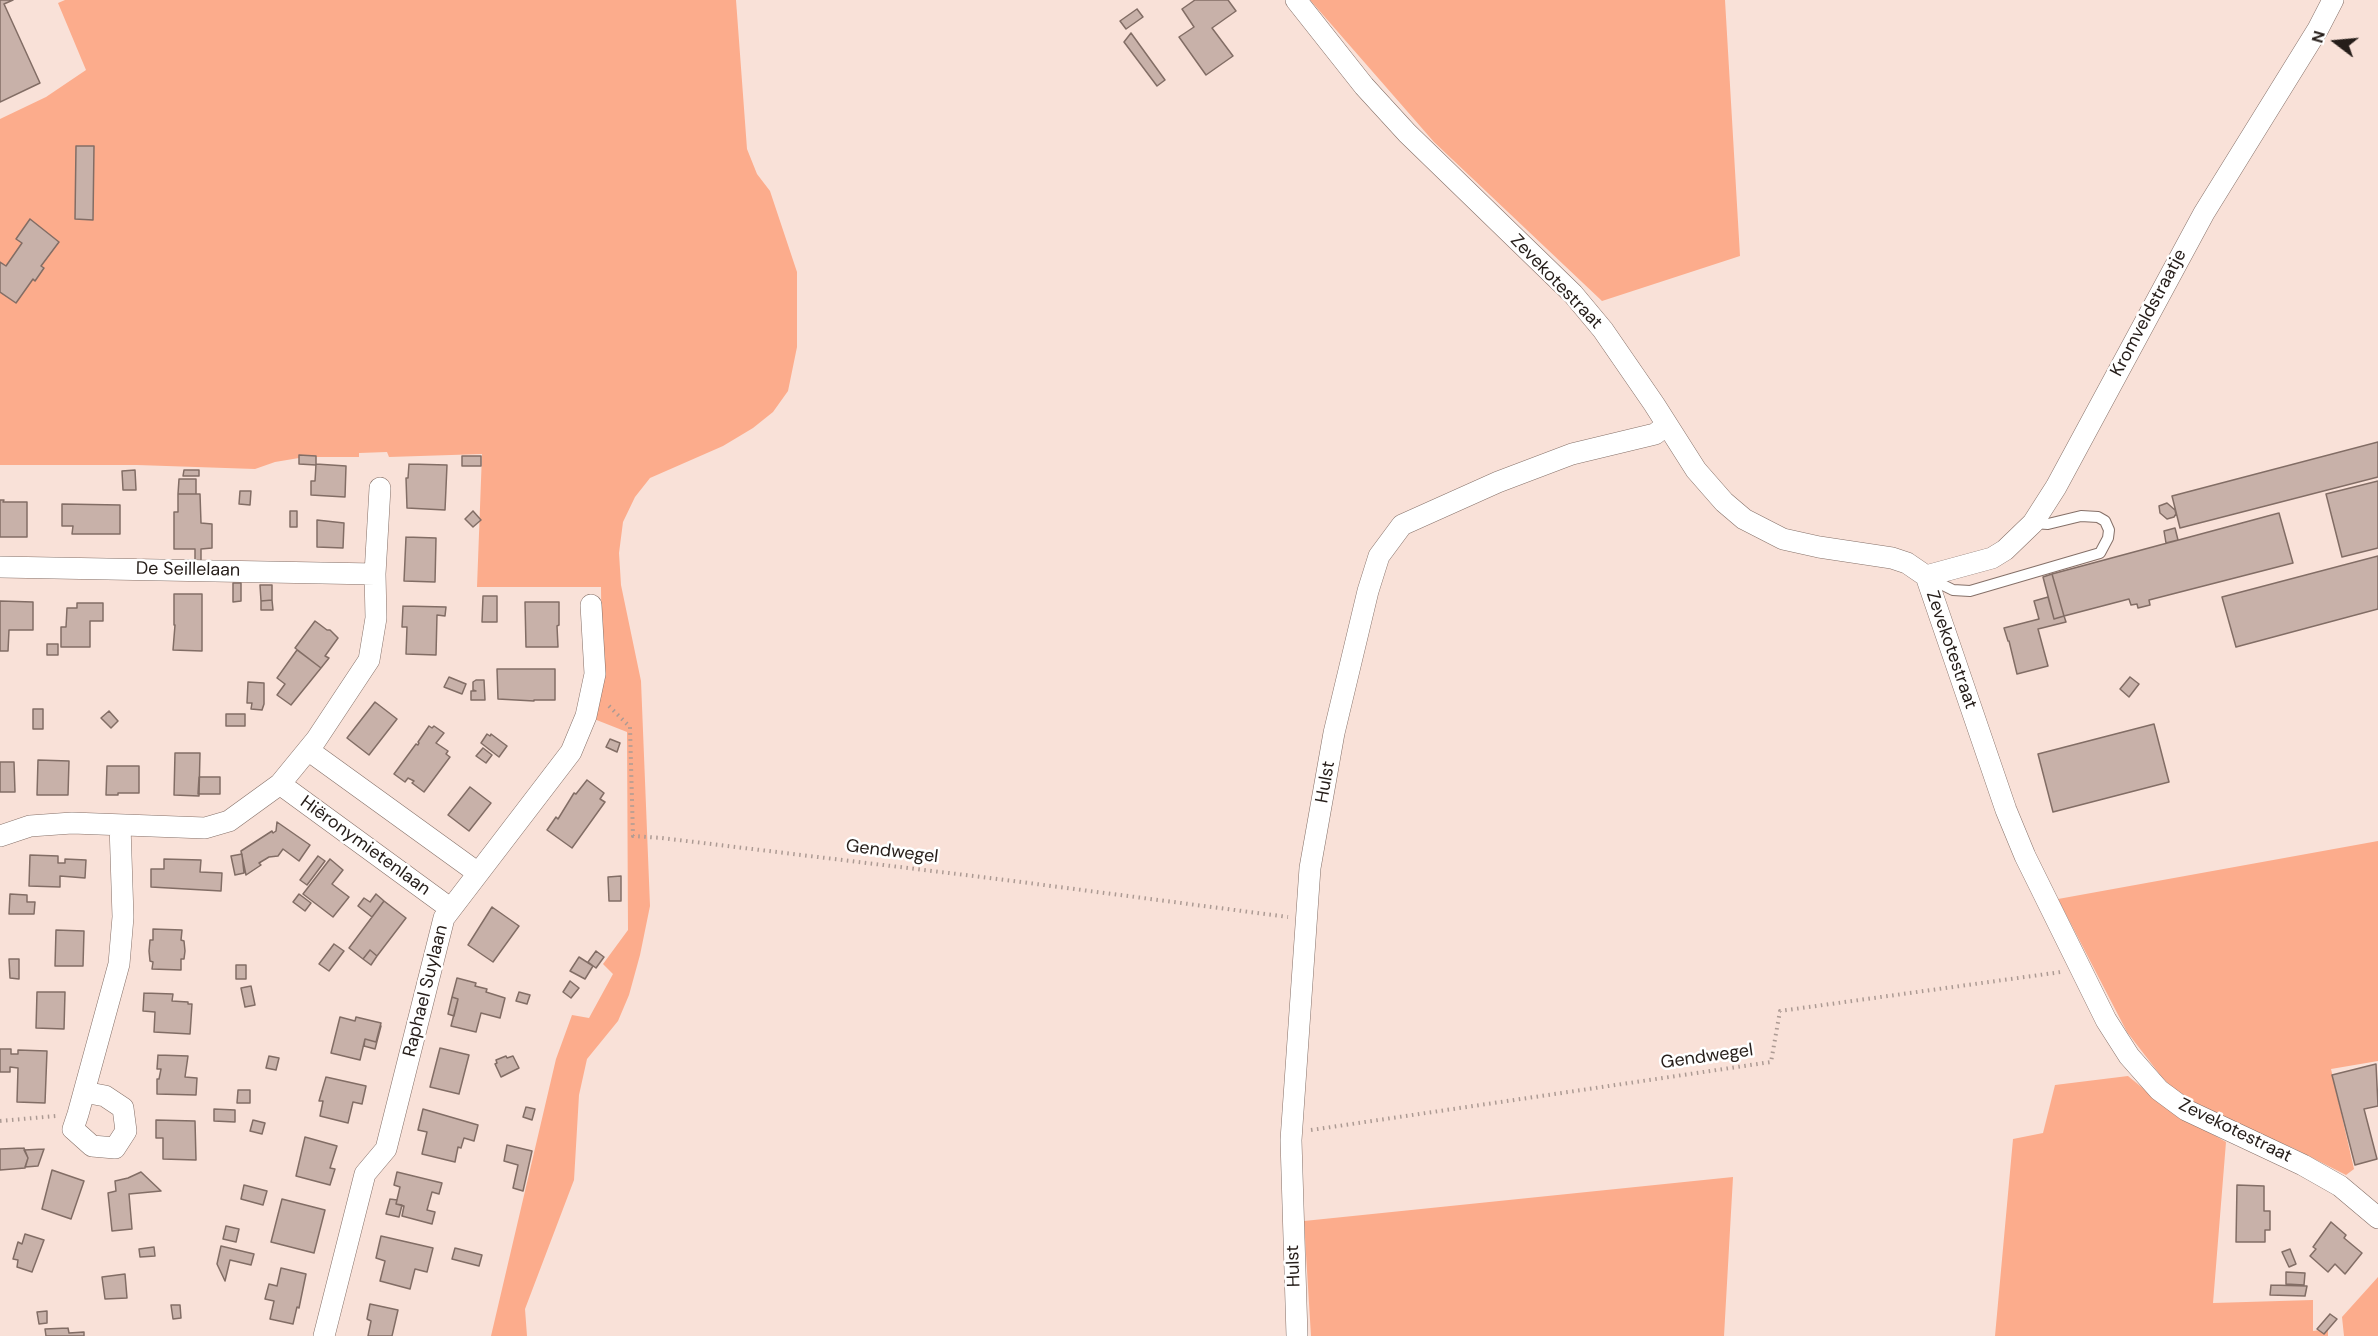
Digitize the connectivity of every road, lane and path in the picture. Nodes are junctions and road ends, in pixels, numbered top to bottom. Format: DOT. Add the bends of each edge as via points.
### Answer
graph roads {
  1 [pos="1296,0"];
  2 [pos="2332,0"];
  3 [pos="1667,425"];
  4 [pos="380,488"];
  5 [pos="2033,523"];
  6 [pos="0,567"];
  7 [pos="375,574"];
  8 [pos="1926,576"];
  9 [pos="591,605"];
  10 [pos="590,696"];
  11 [pos="308,750"];
  12 [pos="280,784"];
  13 [pos="120,825"];
  14 [pos="0,836"];
  15 [pos="478,873"];
  16 [pos="451,909"];
  17 [pos="1306,920"];
  18 [pos="2070,971"];
  19 [pos="84,1092"];
  20 [pos="78,1114"];
  21 [pos="0,1121"];
  22 [pos="1307,1130"];
  23 [pos="2378,1218"];
  24 [pos="324,1336"];
  25 [pos="1298,1336"];
  1 -- 3 [label="street, Zevekotestraat" via="1407,133 1573,294 1603,330"];
  2 -- 5 [label="street, Kromveldstraatje" via="2204,213"];
  3 -- 8 [label="street, Zevekotestraat" via="1696,470 1724,502 1756,526 1783,539 1892,558"];
  3 -- 17 [label="street, Hulst" via="1655,434 1572,454 1402,525 1379,556 1334,733 1310,868"];
  4 -- 7 [label="street"];
  5 -- 8 [label="street, Kromveldstraatje" via="1992,558"];
  5 -- 8 [label="lane" via="2098,517 2105,521 2108,538 2100,553 1970,591 1953,591"];
  6 -- 7 [label="street, De Seillelaan"];
  7 -- 11 [label="street" via="376,618 369,660"];
  8 -- 23 [label="street, Zevekotestraat" via="2025,856 2106,1020 2129,1056 2159,1090 2186,1110 2303,1165 2340,1186"];
  9 -- 10 [label="street, Raphael Suylaan" via="595,674"];
  10 -- 15 [label="street, Raphael Suylaan" via="586,717 570,752"];
  10 -- 17 [label="path, Gendwegel" via="614,710 630,727 633,836"];
  11 -- 12 [label="street"];
  11 -- 15 [label="street"];
  12 -- 13 [label="street" via="229,821 205,828"];
  12 -- 16 [label="street, Hiëronymietenlaan"];
  13 -- 14 [label="street" via="30,826"];
  13 -- 19 [label="street" via="123,917 119,964"];
  15 -- 16 [label="street, Raphael Suylaan"];
  16 -- 24 [label="street, Raphael Suylaan" via="444,918 386,1149 366,1174"];
  17 -- 25 [label="street, Hulst" via="1291,1140"];
  18 -- 22 [label="path, Gendwegel" via="1780,1011 1771,1062"];
  19 -- 20 [label="street"];
  19 -- 20 [label="street" via="105,1096 123,1108 126,1131 115,1148 92,1146 73,1130"];
  20 -- 21 [label="path"];
}
